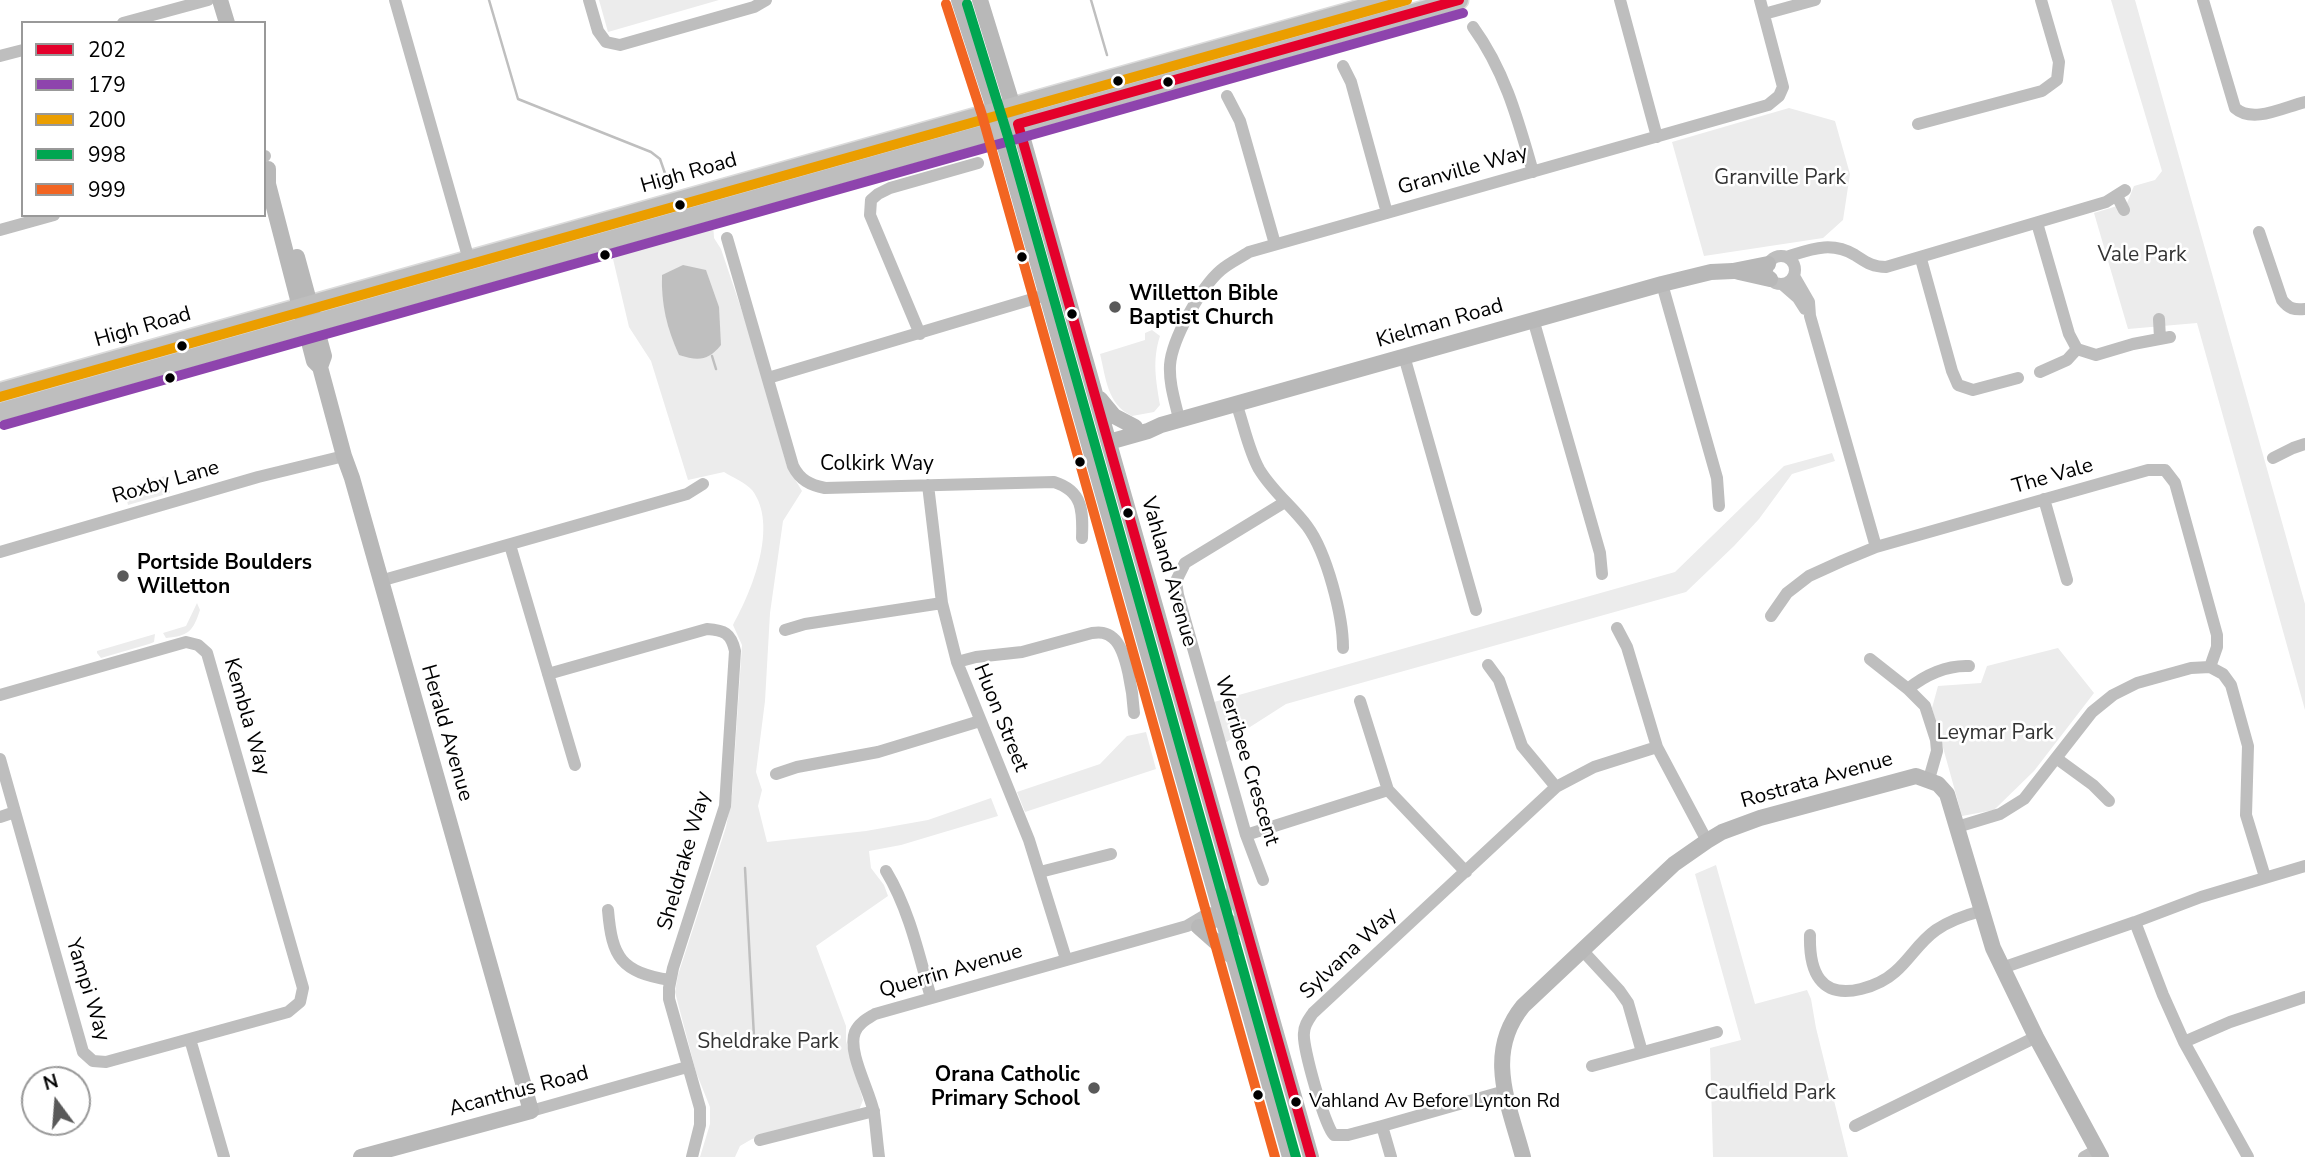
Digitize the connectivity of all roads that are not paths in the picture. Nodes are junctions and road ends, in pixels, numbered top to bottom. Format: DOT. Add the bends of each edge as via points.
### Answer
graph roads {
  1 [pos="208,0"];
  2 [pos="220,0"];
  3 [pos="395,0"];
  4 [pos="589,0"];
  5 [pos="766,0"];
  6 [pos="959,0"];
  7 [pos="980,0"];
  8 [pos="1391,0"];
  9 [pos="1459,0"];
  10 [pos="1620,0"];
  11 [pos="1760,0"];
  12 [pos="1815,0"];
  13 [pos="2041,0"];
  14 [pos="2203,0"];
  15 [pos="1415,6"];
  16 [pos="1764,14"];
  17 [pos="130,21"];
  18 [pos="226,21"];
  19 [pos="1473,27"];
  20 [pos="21,51"];
  21 [pos="0,56"];
  22 [pos="1343,66"];
  23 [pos="1227,96"];
  24 [pos="2305,102"];
  25 [pos="995,111"];
  26 [pos="1016,115"];
  27 [pos="1918,124"];
  28 [pos="1000,129"];
  29 [pos="1657,137"];
  30 [pos="978,163"];
  31 [pos="266,167"];
  32 [pos="1533,172"];
  33 [pos="2124,210"];
  34 [pos="1387,213"];
  35 [pos="47,217"];
  36 [pos="2038,223"];
  37 [pos="0,230"];
  38 [pos="2259,232"];
  39 [pos="727,238"];
  40 [pos="1275,244"];
  41 [pos="1921,259"];
  42 [pos="469,260"];
  43 [pos="1792,266"];
  44 [pos="1773,275"];
  45 [pos="1662,284"];
  46 [pos="1046,295"];
  47 [pos="305,306"];
  48 [pos="2305,309"];
  49 [pos="1810,316"];
  50 [pos="1533,319"];
  51 [pos="2158,319"];
  52 [pos="310,324"];
  53 [pos="920,334"];
  54 [pos="2077,349"];
  55 [pos="1404,356"];
  56 [pos="2040,372"];
  57 [pos="768,378"];
  58 [pos="2018,378"];
  59 [pos="1094,391"];
  60 [pos="0,392"];
  61 [pos="1236,403"];
  62 [pos="0,412"];
  63 [pos="1080,416"];
  64 [pos="1179,419"];
  65 [pos="1161,425"];
  66 [pos="1135,426"];
  67 [pos="1112,441"];
  68 [pos="2305,444"];
  69 [pos="344,456"];
  70 [pos="2273,458"];
  71 [pos="704,484"];
  72 [pos="928,485"];
  73 [pos="1102,490"];
  74 [pos="2044,499"];
  75 [pos="1285,502"];
  76 [pos="1719,506"];
  77 [pos="1082,538"];
  78 [pos="510,545"];
  79 [pos="1876,547"];
  80 [pos="0,552"];
  81 [pos="1602,574"];
  82 [pos="380,580"];
  83 [pos="2067,580"];
  84 [pos="942,603"];
  85 [pos="1476,610"];
  86 [pos="1771,616"];
  87 [pos="1617,628"];
  88 [pos="785,630"];
  89 [pos="1343,648"];
  90 [pos="1870,659"];
  91 [pos="957,662"];
  92 [pos="1488,665"];
  93 [pos="1969,666"];
  94 [pos="2210,667"];
  95 [pos="548,674"];
  96 [pos="1908,689"];
  97 [pos="0,695"];
  98 [pos="1360,701"];
  99 [pos="1134,713"];
  100 [pos="980,721"];
  101 [pos="1657,747"];
  102 [pos="2056,758"];
  103 [pos="0,759"];
  104 [pos="575,765"];
  105 [pos="776,774"];
  106 [pos="1929,779"];
  107 [pos="1556,788"];
  108 [pos="1388,790"];
  109 [pos="2109,802"];
  110 [pos="15,813"];
  111 [pos="0,817"];
  112 [pos="1957,827"];
  113 [pos="1246,835"];
  114 [pos="1707,841"];
  115 [pos="1111,854"];
  116 [pos="2305,866"];
  117 [pos="886,871"];
  118 [pos="1040,872"];
  119 [pos="1466,872"];
  120 [pos="2265,877"];
  121 [pos="1263,880"];
  122 [pos="1234,884"];
  123 [pos="608,909"];
  124 [pos="1981,911"];
  125 [pos="1222,917"];
  126 [pos="2135,922"];
  127 [pos="1193,926"];
  128 [pos="1248,934"];
  129 [pos="1810,935"];
  130 [pos="1583,950"];
  131 [pos="1234,958"];
  132 [pos="1066,959"];
  133 [pos="2002,968"];
  134 [pos="670,980"];
  135 [pos="2305,997"];
  136 [pos="931,998"];
  137 [pos="300,1002"];
  138 [pos="1717,1032"];
  139 [pos="2036,1037"];
  140 [pos="190,1039"];
  141 [pos="2184,1042"];
  142 [pos="1642,1052"];
  143 [pos="1592,1066"];
  144 [pos="687,1067"];
  145 [pos="1504,1091"];
  146 [pos="531,1111"];
  147 [pos="874,1111"];
  148 [pos="1382,1126"];
  149 [pos="1854,1126"];
  150 [pos="760,1140"];
  151 [pos="2094,1155"];
  152 [pos="224,1157"];
  153 [pos="361,1157"];
  154 [pos="692,1157"];
  155 [pos="879,1157"];
  156 [pos="1290,1157"];
  157 [pos="1311,1157"];
  158 [pos="1391,1157"];
  159 [pos="1523,1157"];
  160 [pos="2248,1157"];
  1 -- 17 [label="street"];
  2 -- 18 [label="street"];
  3 -- 42 [label="street"];
  4 -- 5 [label="street" via="598,31 606,42 620,45"];
  6 -- 25 [label="street, Vahland Avenue"];
  7 -- 26 [label="street, Vahland Avenue"];
  8 -- 26 [label="main road, High Road"];
  9 -- 15 [label="main road, High Road"];
  10 -- 29 [label="street"];
  11 -- 16 [label="street, Granville Way"];
  12 -- 16 [label="street"];
  13 -- 27 [label="street" via="2059,62 2057,80 2042,91"];
  14 -- 24 [label="street" via="2235,107 2242,114 2258,115"];
  15 -- 26 [label="main road, High Road"];
  16 -- 29 [label="street, Granville Way" via="1782,78 1779,96 1768,105"];
  19 -- 32 [label="street" via="1505,82"];
  20 -- 21 [label="street"];
  22 -- 34 [label="street"];
  23 -- 40 [label="street" via="1240,121"];
  25 -- 26 [label="main road, High Road"];
  25 -- 28 [label="street, Vahland Avenue"];
  25 -- 42 [label="main road, High Road"];
  26 -- 28 [label="main road, High Road"];
  26 -- 59 [label="street, Vahland Avenue"];
  28 -- 46 [label="street, Vahland Avenue"];
  28 -- 52 [label="main road, High Road"];
  29 -- 32 [label="street, Granville Way"];
  30 -- 53 [label="street" via="890,188 871,200 870,215"];
  31 -- 47 [label="street, Herald Avenue"];
  32 -- 34 [label="street, Granville Way"];
  33 -- 36 [label="street" via="2121,193"];
  34 -- 40 [label="street, Granville Way"];
  35 -- 37 [label="street"];
  36 -- 41 [label="street"];
  36 -- 54 [label="street"];
  38 -- 48 [label="street" via="2282,300 2288,308"];
  39 -- 57 [label="street, Colkirk Way"];
  40 -- 64 [label="street, Granville Way" via="1249,252 1220,270 1196,302 1172,351 1171,389"];
  41 -- 43 [label="street" via="1877,267 1841,248 1819,246"];
  41 -- 58 [label="street" via="1958,385 1973,390"];
  42 -- 47 [label="main road, High Road"];
  43 -- 44 [label="street"];
  43 -- 44 [label="street" via="1774,258"];
  43 -- 49 [label="street" via="1809,302"];
  44 -- 45 [label="street, Kielman Road" via="1711,272"];
  44 -- 49 [label="street"];
  45 -- 50 [label="street, Kielman Road"];
  45 -- 76 [label="street" via="1717,478"];
  46 -- 53 [label="street"];
  46 -- 63 [label="street, Vahland Avenue"];
  47 -- 52 [label="street, Herald Avenue"];
  47 -- 60 [label="main road, High Road"];
  49 -- 79 [label="street"];
  50 -- 55 [label="street, Kielman Road"];
  50 -- 81 [label="street" via="1600,552"];
  51 -- 54 [label="street" via="2165,338 2096,355"];
  52 -- 62 [label="main road, High Road"];
  52 -- 69 [label="street, Herald Avenue" via="324,356 320,367"];
  53 -- 57 [label="street"];
  54 -- 56 [label="street" via="2067,360"];
  55 -- 61 [label="street, Kielman Road"];
  55 -- 85 [label="street"];
  57 -- 72 [label="street, Colkirk Way" via="793,466 811,485"];
  59 -- 66 [label="street" via="1114,416"];
  59 -- 67 [label="street, Vahland Avenue"];
  61 -- 64 [label="street, Kielman Road"];
  61 -- 75 [label="street" via="1258,466"];
  63 -- 67 [label="street"];
  63 -- 73 [label="street, Vahland Avenue"];
  64 -- 65 [label="street, Kielman Road"];
  65 -- 66 [label="street, Kielman Road"];
  65 -- 67 [label="street, Kielman Road"];
  66 -- 67 [label="street, Kielman Road"];
  67 -- 73 [label="street" via="1101,452"];
  67 -- 122 [label="street, Vahland Avenue"];
  68 -- 70 [label="street"];
  69 -- 80 [label="street, Roxby Lane"];
  69 -- 82 [label="street, Herald Avenue"];
  71 -- 78 [label="street" via="687,494"];
  72 -- 77 [label="street, Colkirk Way" via="1046,482 1066,486 1079,500"];
  72 -- 84 [label="street, Huon Street"];
  73 -- 125 [label="street, Vahland Avenue"];
  74 -- 79 [label="street, The Vale"];
  74 -- 83 [label="street"];
  74 -- 94 [label="street, The Vale" via="2148,470 2165,470 2175,483 2217,635"];
  75 -- 89 [label="street" via="1318,544 1343,626"];
  75 -- 113 [label="street, Werribee Crescent" via="1185,564 1176,581"];
  78 -- 82 [label="street"];
  78 -- 95 [label="street"];
  79 -- 86 [label="street, The Vale" via="1809,576 1787,593"];
  82 -- 146 [label="street, Herald Avenue"];
  84 -- 88 [label="street"];
  84 -- 91 [label="street, Huon Street"];
  87 -- 101 [label="street"];
  90 -- 96 [label="street"];
  91 -- 99 [label="street" via="1104,632 1120,646"];
  91 -- 100 [label="street, Huon Street"];
  92 -- 107 [label="street" via="1499,680 1522,746"];
  93 -- 96 [label="street" via="1952,665"];
  94 -- 102 [label="street" via="2191,668 2113,695 2092,712"];
  94 -- 120 [label="street" via="2231,685 2248,746 2246,815"];
  95 -- 104 [label="street"];
  95 -- 134 [label="street, Sheldrake Way" via="707,629 723,630 732,639 725,806"];
  96 -- 106 [label="street" via="1925,706 1936,740"];
  97 -- 137 [label="street, Kembla Way" via="186,642 207,653 303,988"];
  98 -- 108 [label="street"];
  100 -- 105 [label="street" via="888,749"];
  100 -- 118 [label="street, Huon Street"];
  101 -- 107 [label="street, Sylvana Way" via="1594,767"];
  101 -- 114 [label="street"];
  102 -- 109 [label="street"];
  102 -- 112 [label="street" via="2024,799 2000,814"];
  103 -- 110 [label="street, Yampi Way"];
  106 -- 112 [label="street" via="1947,794"];
  106 -- 114 [label="street, Rostrata Avenue" via="1904,778 1773,814"];
  107 -- 119 [label="street, Sylvana Way"];
  108 -- 113 [label="street"];
  108 -- 119 [label="street"];
  110 -- 111 [label="street"];
  110 -- 140 [label="street, Yampi Way" via="83,1052 93,1061 106,1062"];
  112 -- 124 [label="street"];
  113 -- 121 [label="street, Werribee Crescent"];
  114 -- 130 [label="street, Rostrata Avenue" via="1674,864"];
  115 -- 118 [label="street"];
  116 -- 120 [label="street"];
  117 -- 136 [label="street" via="912,933"];
  118 -- 132 [label="street, Huon Street"];
  119 -- 148 [label="street, Sylvana Way" via="1313,1013 1304,1029 1307,1055 1330,1131 1340,1136"];
  120 -- 126 [label="street"];
  122 -- 125 [label="street"];
  122 -- 128 [label="street, Vahland Avenue"];
  123 -- 134 [label="street" via="616,952 625,966"];
  124 -- 129 [label="street" via="1937,929 1882,982 1851,992 1830,989 1816,975"];
  124 -- 133 [label="street"];
  125 -- 127 [label="street, Querrin Avenue" via="1209,913"];
  125 -- 128 [label="street"];
  125 -- 131 [label="street, Vahland Avenue"];
  126 -- 133 [label="street"];
  126 -- 141 [label="street"];
  127 -- 131 [label="street"];
  127 -- 132 [label="street, Querrin Avenue"];
  128 -- 157 [label="street, Vahland Avenue"];
  130 -- 142 [label="street" via="1628,1003"];
  130 -- 145 [label="street, Rostrata Avenue" via="1512,1019 1502,1046"];
  131 -- 156 [label="street, Vahland Avenue"];
  132 -- 136 [label="street, Querrin Avenue"];
  133 -- 139 [label="street"];
  134 -- 144 [label="street, Sheldrake Way" via="669,999"];
  135 -- 141 [label="street"];
  136 -- 147 [label="street, Querrin Avenue" via="875,1014 855,1032 854,1052"];
  137 -- 140 [label="street, Yampi Way" via="288,1012"];
  138 -- 142 [label="street"];
  139 -- 149 [label="street"];
  139 -- 151 [label="street"];
  140 -- 152 [label="street"];
  141 -- 160 [label="street"];
  142 -- 143 [label="street"];
  144 -- 146 [label="street, Acanthus Road"];
  144 -- 154 [label="street, Sheldrake Way" via="700,1108"];
  145 -- 148 [label="street, Sylvana Way"];
  145 -- 159 [label="street, Rostrata Avenue"];
  146 -- 153 [label="street, Acanthus Road"];
  147 -- 150 [label="street"];
  147 -- 155 [label="street, Querrin Avenue"];
  148 -- 158 [label="street"];
}
